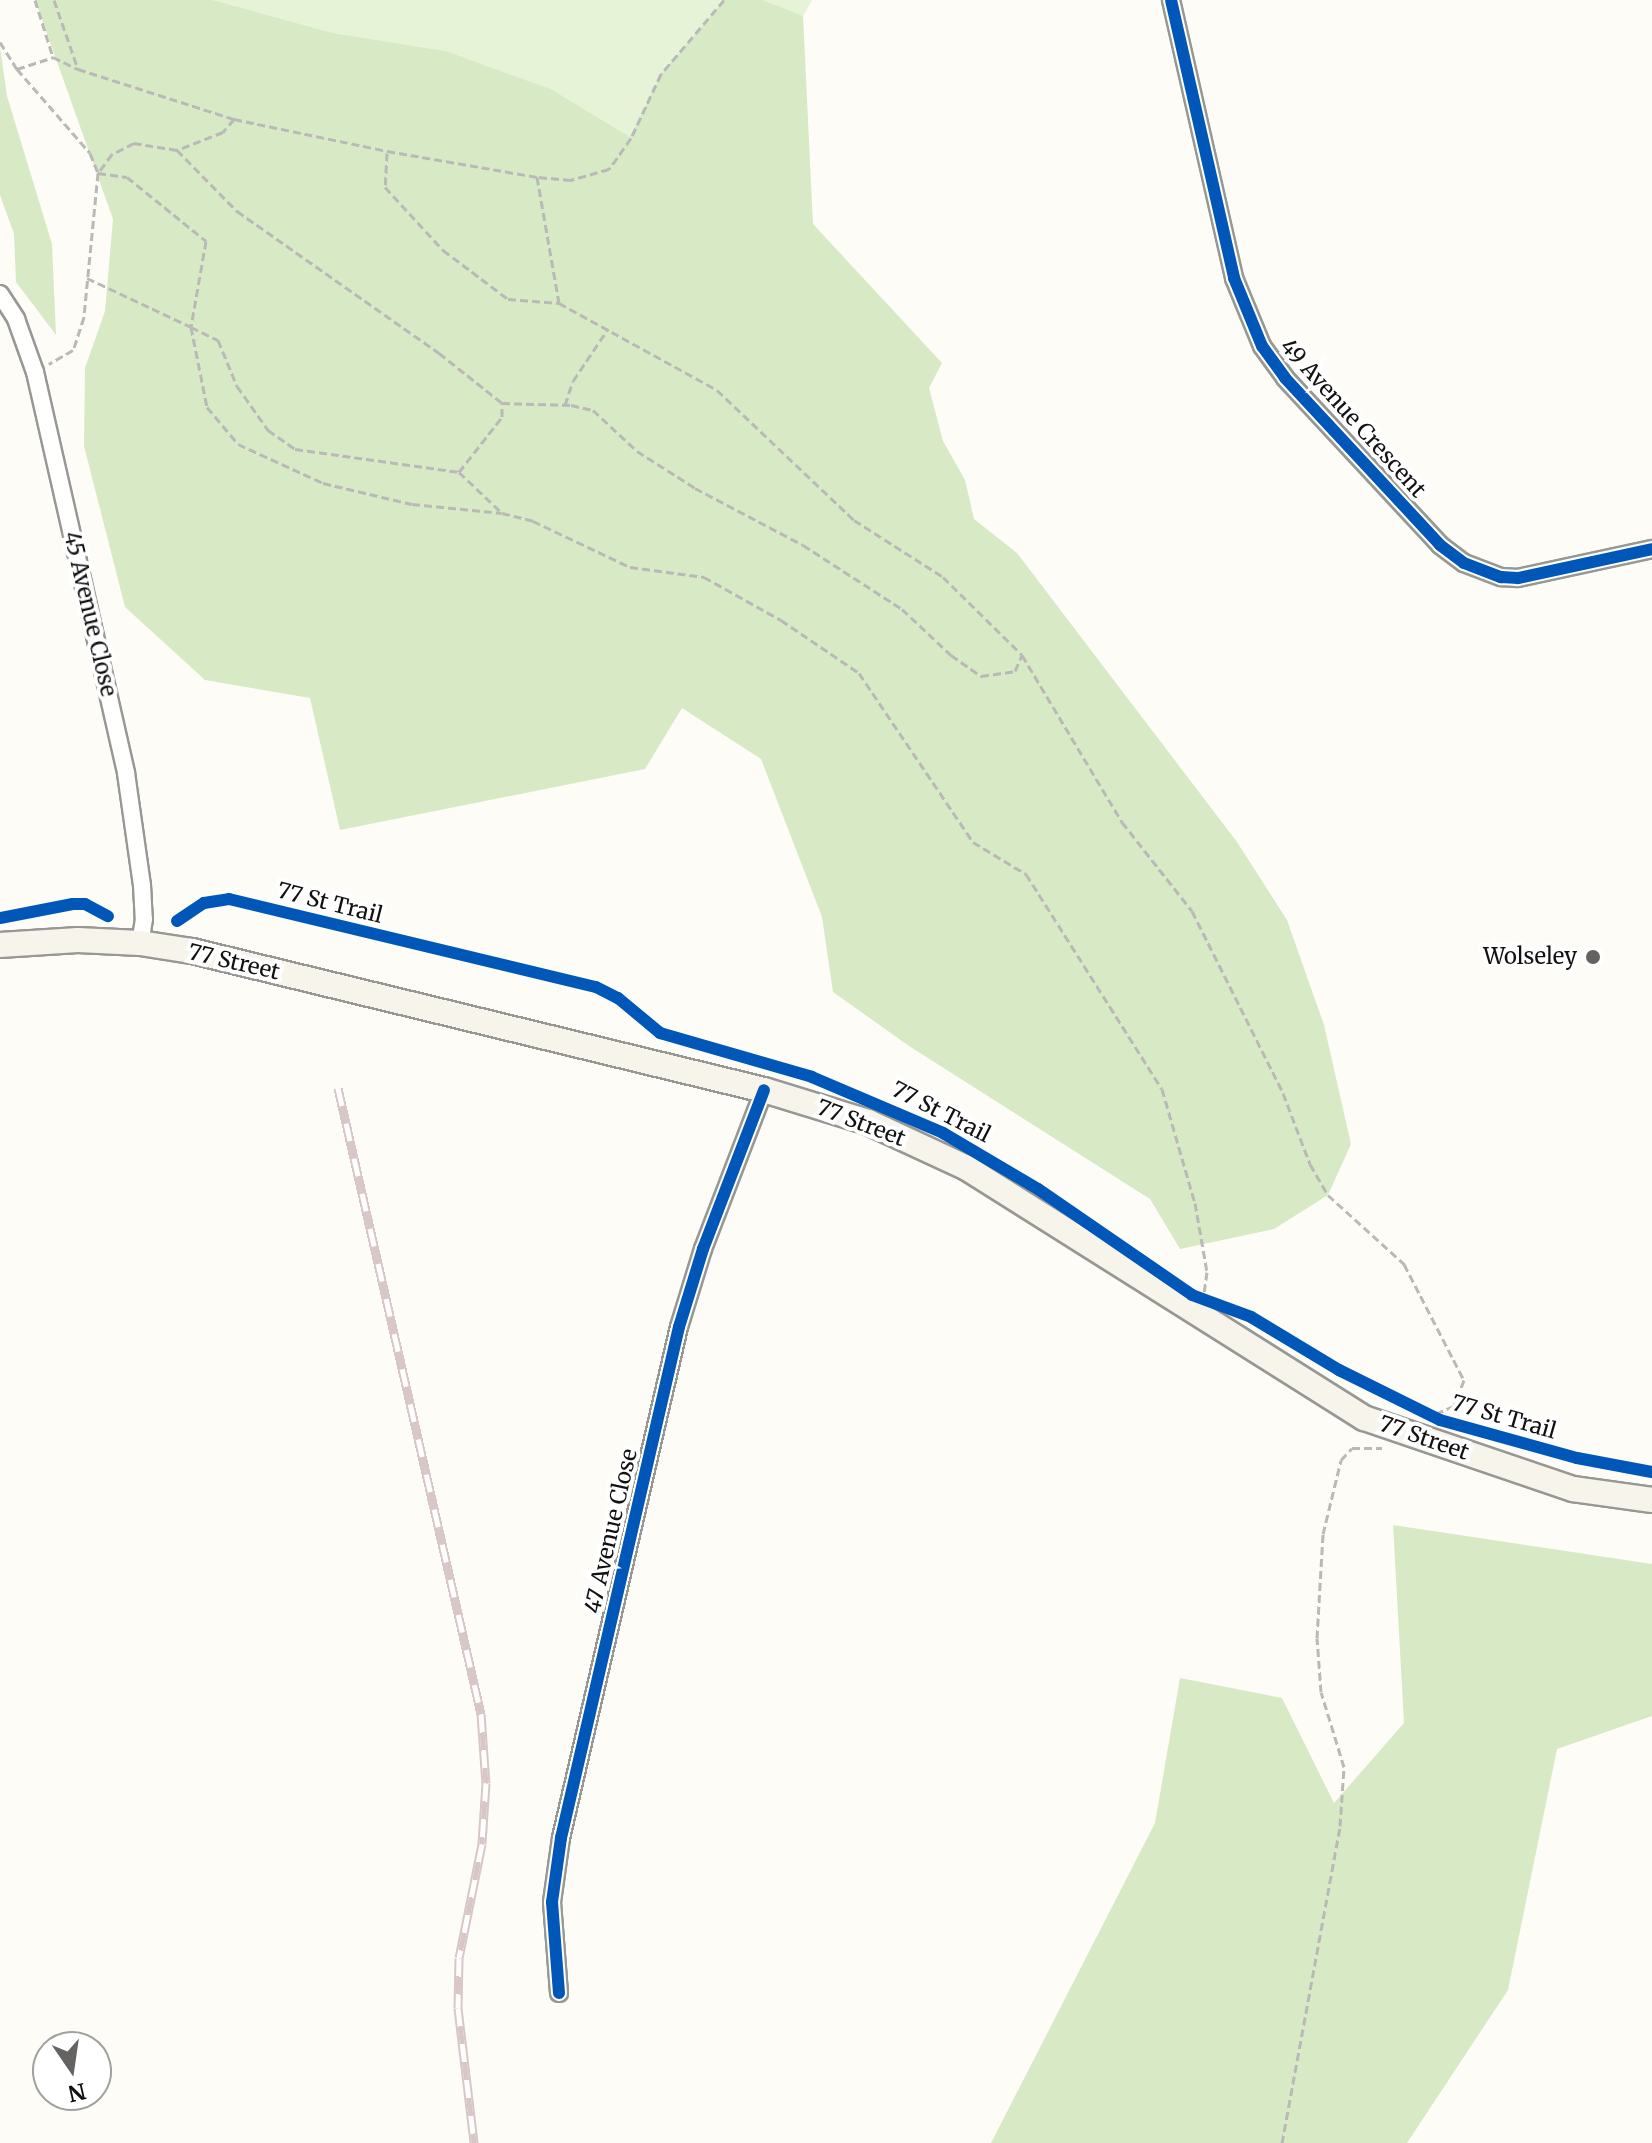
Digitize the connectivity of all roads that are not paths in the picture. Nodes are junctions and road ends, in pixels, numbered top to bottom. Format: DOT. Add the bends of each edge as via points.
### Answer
graph roads {
  1 [pos="1171,0"];
  2 [pos="0,294"];
  3 [pos="1652,549"];
  4 [pos="140,943"];
  5 [pos="0,945"];
  6 [pos="764,1090"];
  7 [pos="1652,1500"];
  8 [pos="559,1993"];
  1 -- 3 [label="street, 49 Avenue Crescent" via="1234,278 1262,346 1285,378 1440,545 1464,563 1518,578"];
  2 -- 4 [label="street, 45 Avenue Close" via="16,319 35,372 133,809 144,919"];
  4 -- 5 [label="main road, 77 Street" via="66,940"];
  4 -- 6 [label="main road, 77 Street" via="253,965"];
  6 -- 7 [label="main road, 77 Street" via="868,1122 967,1168 1364,1418 1573,1489"];
  6 -- 8 [label="street, 47 Avenue Close" via="679,1327 561,1838 552,1902"];
}
